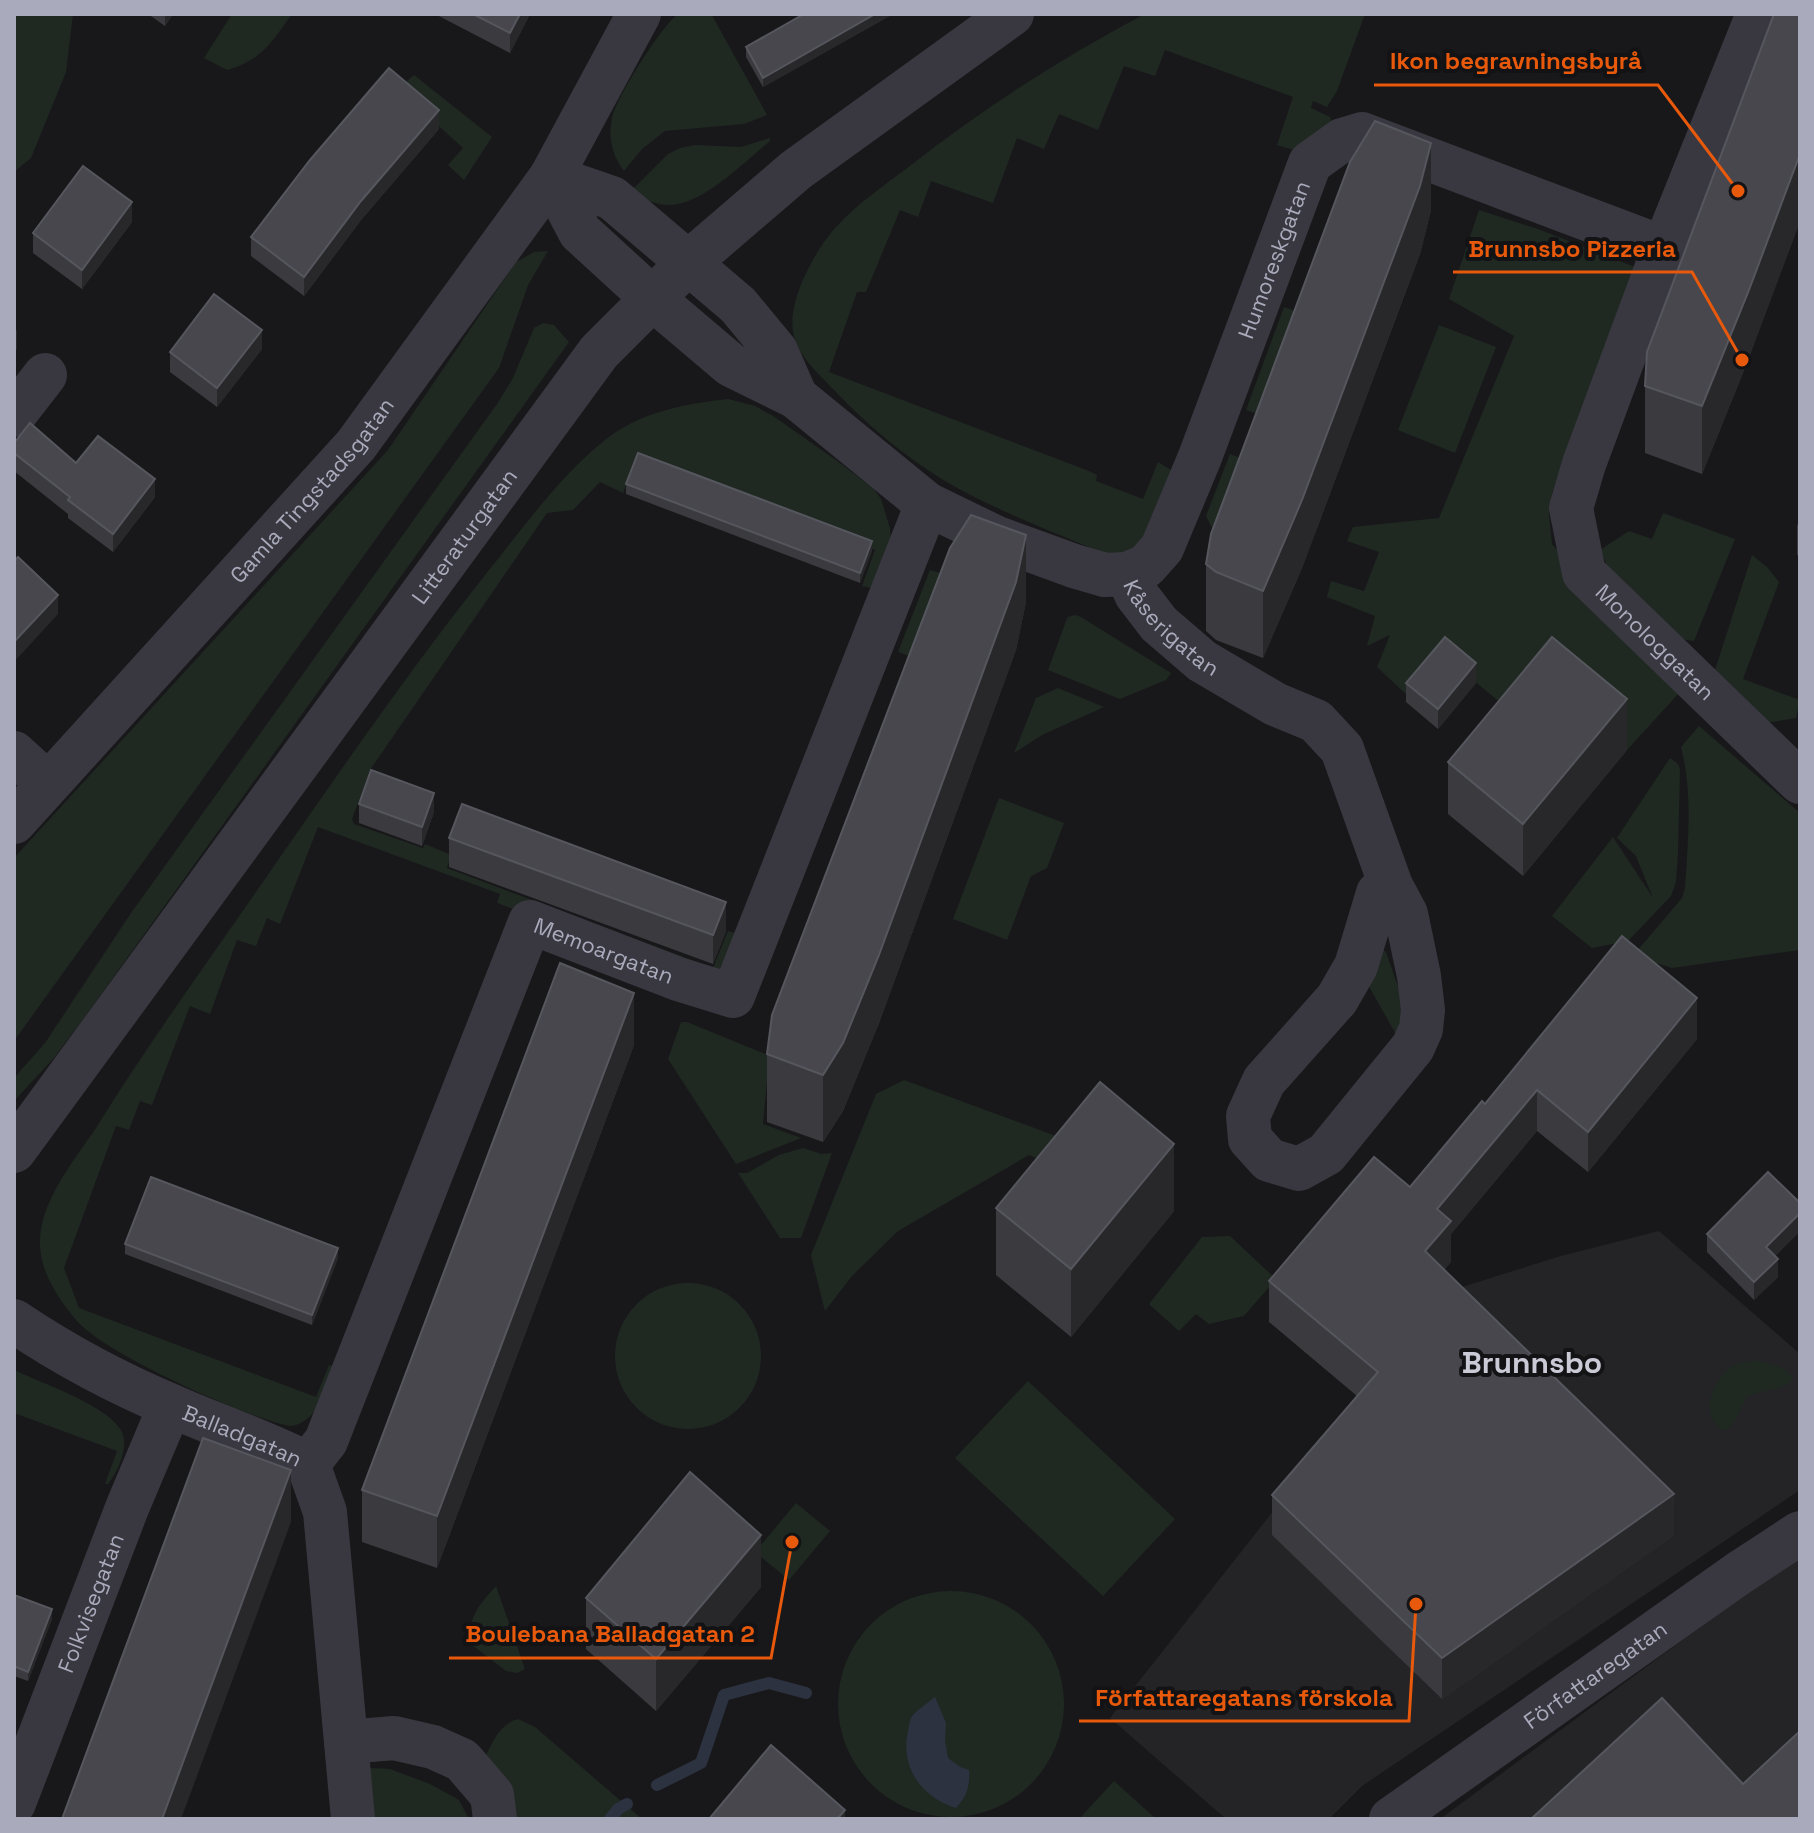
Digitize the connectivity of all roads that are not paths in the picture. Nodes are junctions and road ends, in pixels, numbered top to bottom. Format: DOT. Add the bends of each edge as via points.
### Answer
graph roads {
  1 [pos="639,14"];
  2 [pos="1012,14"];
  3 [pos="1758,14"];
  4 [pos="551,177"];
  5 [pos="1664,248"];
  6 [pos="689,262"];
  7 [pos="652,298"];
  8 [pos="45,375"];
  9 [pos="796,397"];
  10 [pos="14,415"];
  11 [pos="927,504"];
  12 [pos="1127,574"];
  13 [pos="14,753"];
  14 [pos="1793,761"];
  15 [pos="47,783"];
  16 [pos="14,822"];
  17 [pos="1391,886"];
  18 [pos="14,1151"];
  19 [pos="14,1321"];
  20 [pos="170,1406"];
  21 [pos="308,1464"];
  22 [pos="1800,1533"];
  23 [pos="346,1742"];
  24 [pos="14,1803"];
  25 [pos="353,1819"];
  26 [pos="495,1819"];
  27 [pos="1391,1819"];
  1 -- 4 [label="street, Gamla Tingstadsgatan"];
  2 -- 6 [label="street, Litteraturgatan" via="796,170"];
  3 -- 5 [label="street"];
  4 -- 6 [label="street, Kåserigatan" via="612,198"];
  4 -- 7 [label="street, Kåserigatan" via="580,232"];
  4 -- 15 [label="street, Gamla Tingstadsgatan" via="356,445"];
  5 -- 12 [label="street, Humoreskgatan" via="1362,134 1349,120 1310,163 1162,548 1146,566"];
  5 -- 14 [label="street, Monologgatan" via="1574,493 1571,508 1584,573 1619,610"];
  6 -- 7 [label="street, Litteraturgatan"];
  6 -- 9 [label="street, Kåserigatan" via="738,305 776,351"];
  7 -- 9 [label="street, Kåserigatan" via="731,365"];
  7 -- 18 [label="street, Litteraturgatan" via="599,352"];
  8 -- 10 [label="street"];
  9 -- 11 [label="street, Kåserigatan"];
  11 -- 12 [label="street, Kåserigatan" via="997,538 1074,566 1105,575"];
  11 -- 21 [label="street, Memoargatan" via="733,996 530,922 326,1441"];
  12 -- 17 [label="street, Kåserigatan" via="1159,624 1202,661 1275,704 1316,721 1342,749"];
  13 -- 15 [label="street"];
  15 -- 16 [label="street, Gamla Tingstadsgatan"];
  17 -- 17 [label="street, Kåserigatan" via="1378,893 1356,966 1337,999 1264,1081 1248,1116 1250,1139 1269,1160 1299,1169 1326,1154 1413,1047 1423,1010 1419,976 1406,914"];
  19 -- 20 [label="street, Balladgatan"];
  20 -- 21 [label="street, Balladgatan"];
  20 -- 24 [label="street, Folkvisegatan"];
  21 -- 23 [label="street, Balladgatan" via="325,1512"];
  22 -- 27 [label="street, Författaregatan"];
  23 -- 25 [label="street, Balladgatan"];
  23 -- 26 [label="street" via="394,1738 462,1760 492,1795"];
}
